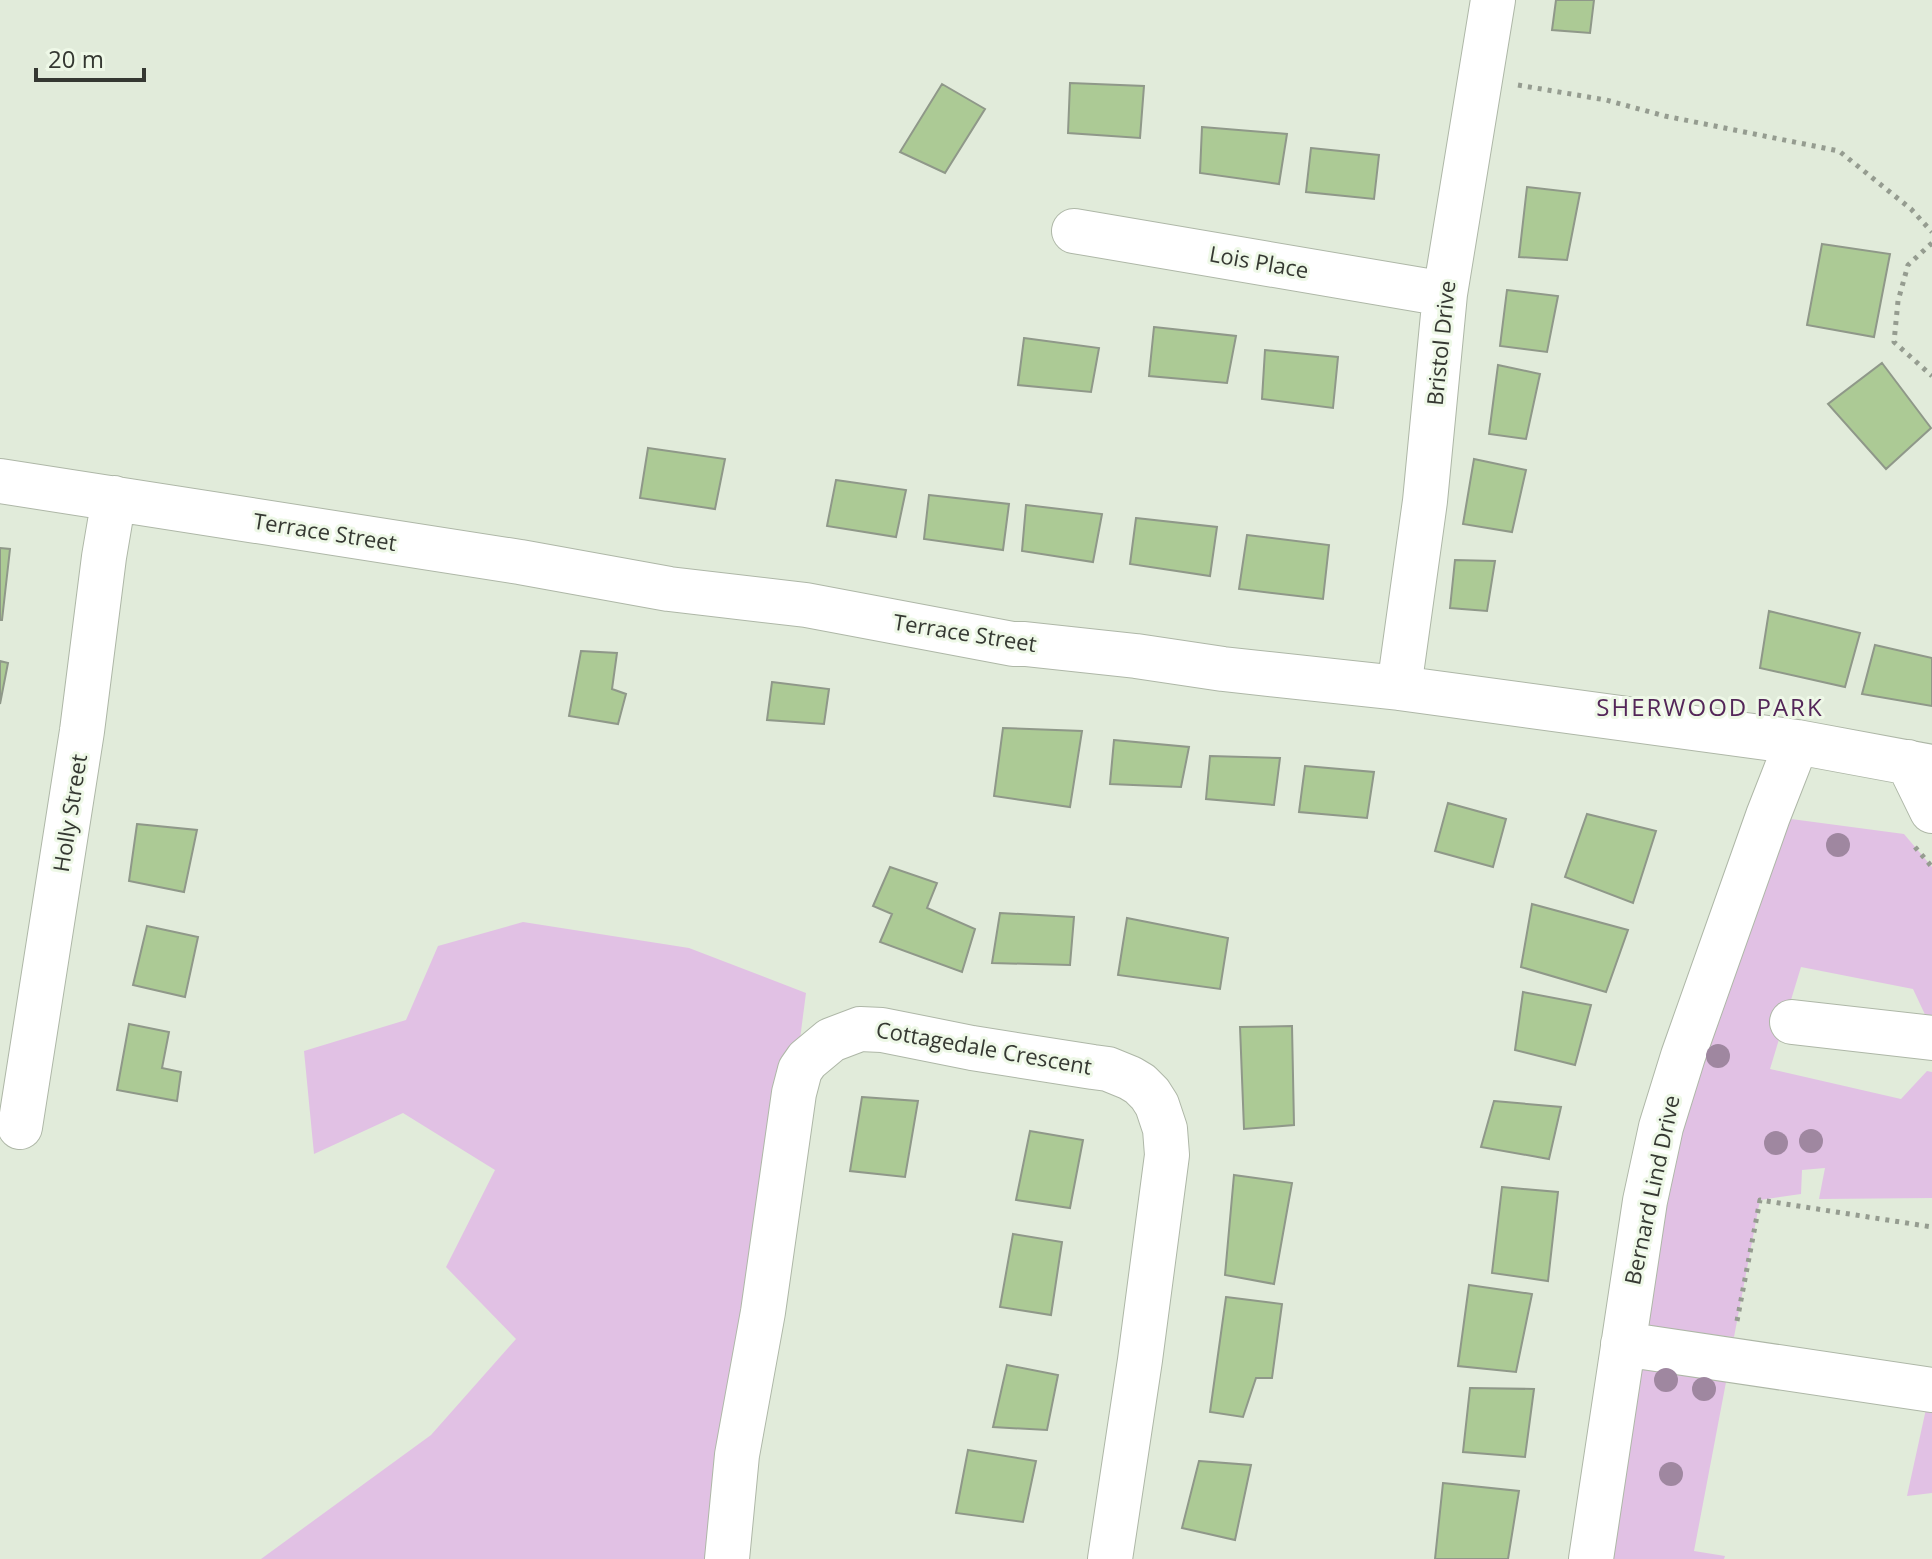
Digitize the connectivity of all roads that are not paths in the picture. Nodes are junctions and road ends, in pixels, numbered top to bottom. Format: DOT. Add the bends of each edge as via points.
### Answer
graph roads {
  1 [pos="1493,0"];
  2 [pos="1074,231"];
  3 [pos="1445,294"];
  4 [pos="0,481"];
  5 [pos="114,498"];
  6 [pos="1399,688"];
  7 [pos="1797,742"];
  8 [pos="1920,764"];
  9 [pos="1932,811"];
  10 [pos="1792,1022"];
  11 [pos="1932,1038"];
  12 [pos="20,1127"];
  13 [pos="1623,1344"];
  14 [pos="1932,1390"];
  15 [pos="727,1559"];
  16 [pos="1110,1559"];
  17 [pos="1591,1559"];
  1 -- 3 [label="street, Bristol Drive"];
  2 -- 3 [label="street, Lois Place"];
  3 -- 6 [label="street, Bristol Drive" via="1425,501"];
  4 -- 5 [label="street, Terrace Street"];
  5 -- 6 [label="street, Terrace Street" via="669,589 806,605 1013,644"];
  5 -- 12 [label="street, Holly Street"];
  6 -- 7 [label="street, Terrace Street"];
  7 -- 8 [label="street, Terrace Street"];
  7 -- 13 [label="street, Bernard Lind Drive" via="1661,1127"];
  8 -- 9 [label="street"];
  10 -- 11 [label="street"];
  13 -- 14 [label="street"];
  13 -- 17 [label="street, Bernard Lind Drive"];
  15 -- 16 [label="street, Cottagedale Crescent" via="737,1455 800,1070 842,1034 873,1029 1108,1069 1140,1084 1157,1105 1167,1155"];
}
